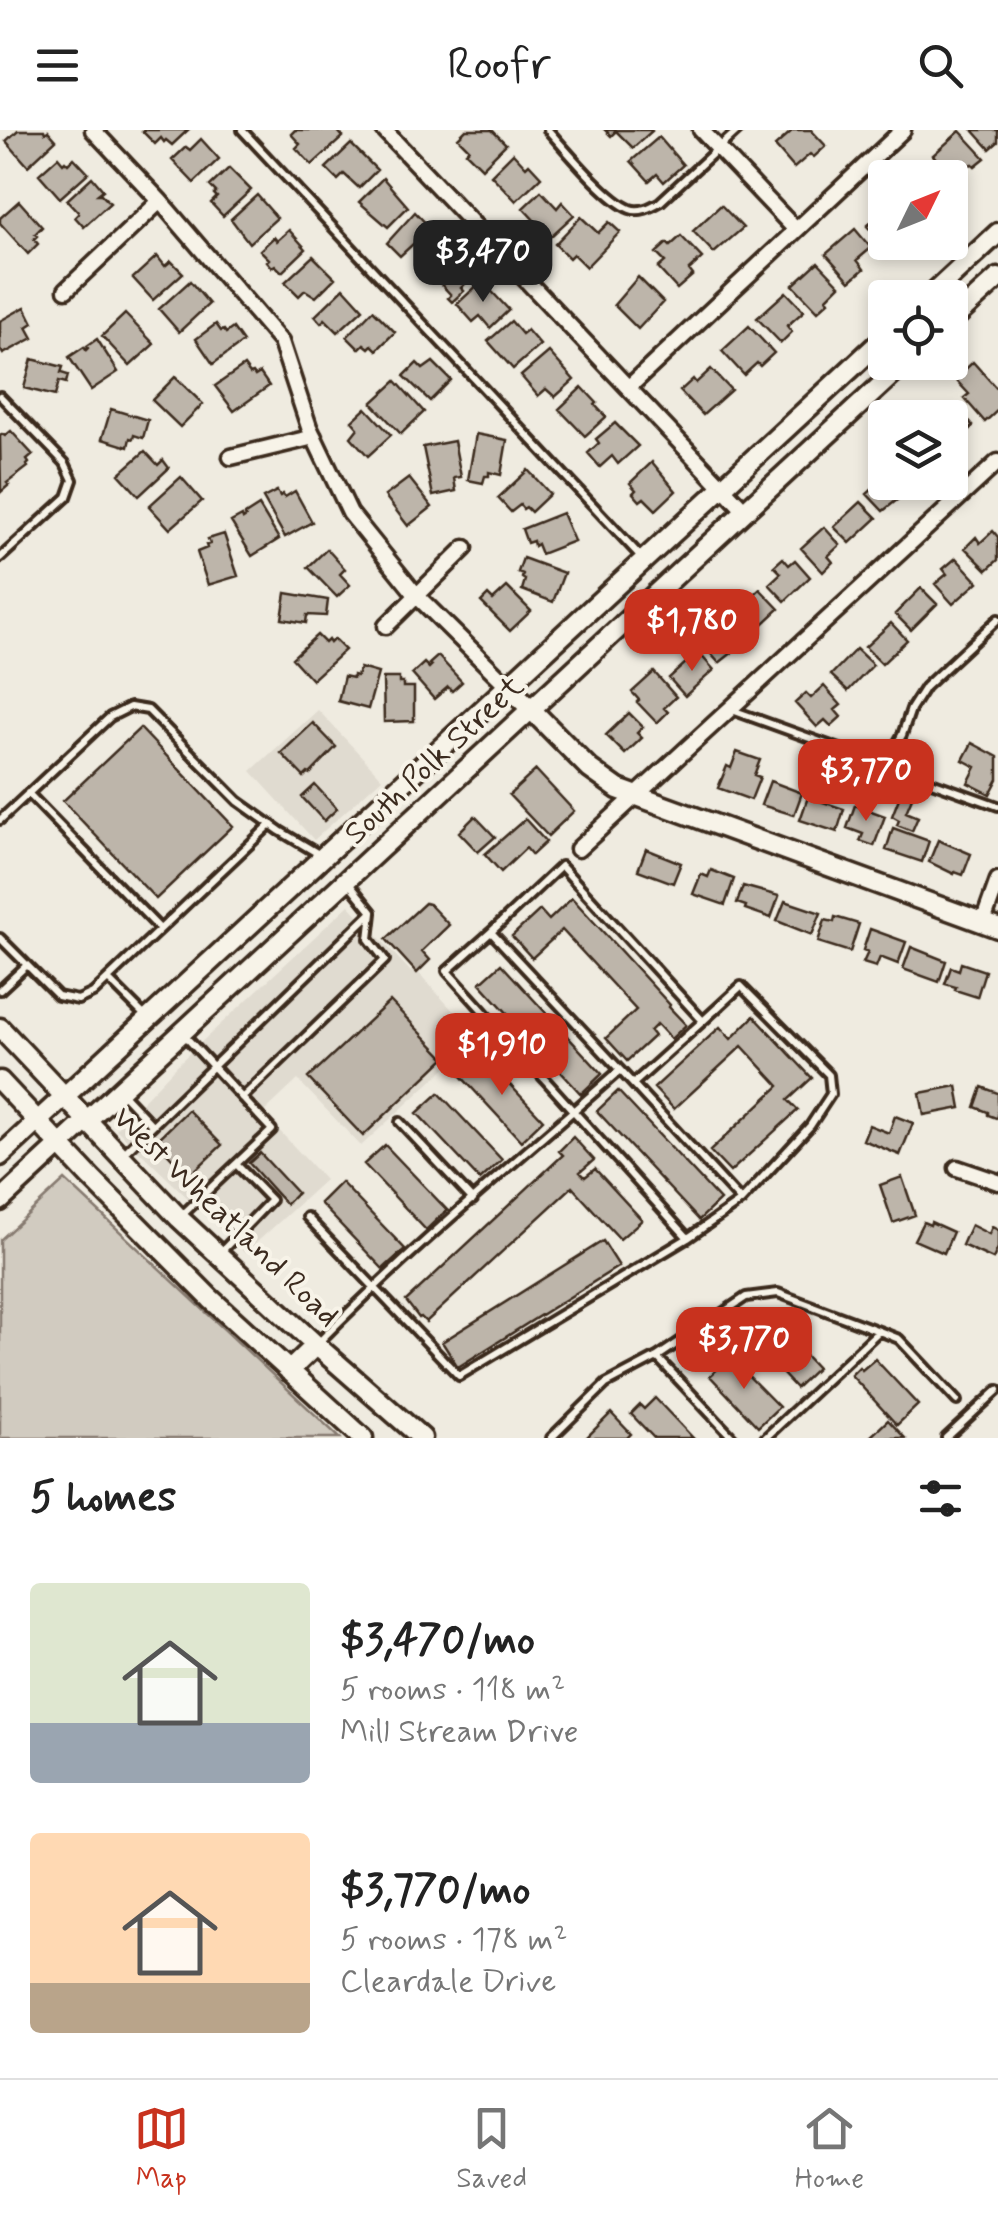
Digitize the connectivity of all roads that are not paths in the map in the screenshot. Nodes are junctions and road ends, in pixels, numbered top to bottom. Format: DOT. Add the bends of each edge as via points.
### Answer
graph roads {
  1 [pos="93,130"];
  2 [pos="242,130"];
  3 [pos="384,130"];
  4 [pos="548,130"];
  5 [pos="701,130"];
  6 [pos="738,130"];
  7 [pos="903,130"];
  8 [pos="719,149"];
  9 [pos="160,200"];
  10 [pos="796,230"];
  11 [pos="998,233"];
  12 [pos="998,278"];
  13 [pos="947,280"];
  14 [pos="66,290"];
  15 [pos="968,306"];
  16 [pos="868,354"];
  17 [pos="887,380"];
  18 [pos="629,387"];
  19 [pos="0,396"];
  20 [pos="314,437"];
  21 [pos="231,457"];
  22 [pos="998,462"];
  23 [pos="723,488"];
  24 [pos="745,511"];
  25 [pos="465,548"];
  26 [pos="0,558"];
  27 [pos="644,560"];
  28 [pos="417,596"];
  29 [pos="998,619"];
  30 [pos="386,626"];
  31 [pos="508,686"];
  32 [pos="530,710"];
  33 [pos="731,710"];
  34 [pos="885,765"];
  35 [pos="28,793"];
  36 [pos="635,796"];
  37 [pos="998,806"];
  38 [pos="0,820"];
  39 [pos="271,824"];
  40 [pos="578,850"];
  41 [pos="323,857"];
  42 [pos="346,880"];
  43 [pos="998,880"];
  44 [pos="372,912"];
  45 [pos="990,925"];
  46 [pos="160,929"];
  47 [pos="490,932"];
  48 [pos="0,938"];
  49 [pos="27,966"];
  50 [pos="108,979"];
  51 [pos="0,990"];
  52 [pos="148,1018"];
  53 [pos="703,1021"];
  54 [pos="0,1028"];
  55 [pos="181,1032"];
  56 [pos="212,1066"];
  57 [pos="620,1070"];
  58 [pos="0,1081"];
  59 [pos="633,1084"];
  60 [pos="119,1090"];
  61 [pos="64,1097"];
  62 [pos="242,1098"];
  63 [pos="574,1110"];
  64 [pos="37,1121"];
  65 [pos="86,1121"];
  66 [pos="400,1122"];
  67 [pos="152,1125"];
  68 [pos="60,1145"];
  69 [pos="0,1156"];
  70 [pos="120,1157"];
  71 [pos="236,1164"];
  72 [pos="957,1168"];
  73 [pos="998,1182"];
  74 [pos="202,1196"];
  75 [pos="0,1200"];
  76 [pos="473,1200"];
  77 [pos="740,1201"];
  78 [pos="307,1217"];
  79 [pos="179,1218"];
  80 [pos="240,1232"];
  81 [pos="688,1238"];
  82 [pos="218,1255"];
  83 [pos="374,1287"];
  84 [pos="878,1331"];
  85 [pos="316,1345"];
  86 [pos="658,1356"];
  87 [pos="289,1371"];
  88 [pos="998,1390"];
  89 [pos="957,1401"];
  90 [pos="363,1438"];
  91 [pos="422,1438"];
  92 [pos="550,1438"];
  93 [pos="734,1438"];
  94 [pos="765,1438"];
  95 [pos="946,1438"];
  1 -- 9 [label="street"];
  2 -- 27 [label="lane"];
  3 -- 18 [label="street"];
  4 -- 8 [label="lane" via="612,198 632,210 660,202"];
  5 -- 8 [label="street"];
  6 -- 8 [label="lane"];
  7 -- 10 [label="street"];
  8 -- 10 [label="street"];
  9 -- 14 [label="street"];
  9 -- 20 [label="street" via="280,342"];
  10 -- 18 [label="street"];
  11 -- 13 [label="main road"];
  12 -- 15 [label="main road"];
  16 -- 23 [label="main road, South Polk Street"];
  17 -- 24 [label="main road, South Polk Street"];
  18 -- 23 [label="street"];
  19 -- 26 [label="lane" via="74,480 66,498"];
  20 -- 21 [label="street"];
  20 -- 28 [label="street" via="350,512"];
  22 -- 33 [label="street"];
  23 -- 24 [label="street"];
  23 -- 27 [label="main road, South Polk Street"];
  24 -- 32 [label="main road, South Polk Street"];
  25 -- 28 [label="street"];
  27 -- 31 [label="main road, South Polk Street"];
  28 -- 30 [label="street"];
  28 -- 31 [label="street"];
  29 -- 34 [label="lane" via="924,687"];
  31 -- 32 [label="main road"];
  31 -- 41 [label="main road, South Polk Street"];
  32 -- 36 [label="main road" via="590,769"];
  32 -- 42 [label="main road, South Polk Street"];
  33 -- 34 [label="lane"];
  33 -- 36 [label="street"];
  34 -- 37 [label="lane"];
  35 -- 38 [label="lane"];
  35 -- 39 [label="lane" via="110,716 130,706 148,710"];
  35 -- 46 [label="lane"];
  36 -- 40 [label="street"];
  36 -- 45 [label="main road"];
  39 -- 41 [label="lane"];
  39 -- 46 [label="lane"];
  41 -- 42 [label="main road"];
  41 -- 52 [label="main road, South Polk Street"];
  42 -- 44 [label="lane"];
  42 -- 55 [label="main road, South Polk Street"];
  43 -- 45 [label="street"];
  44 -- 56 [label="lane"];
  44 -- 62 [label="lane" via="368,939 385,960"];
  46 -- 50 [label="lane"];
  47 -- 53 [label="lane" via="561,866"];
  47 -- 57 [label="lane"];
  47 -- 63 [label="lane" via="448,971"];
  48 -- 49 [label="lane"];
  49 -- 50 [label="lane" via="58,996 78,1000"];
  49 -- 51 [label="lane"];
  50 -- 52 [label="lane"];
  52 -- 61 [label="main road, South Polk Street"];
  53 -- 59 [label="lane"];
  53 -- 77 [label="lane" via="741,986 829,1076 830,1094 810,1126"];
  54 -- 61 [label="main road, West Wheatland Road"];
  55 -- 56 [label="lane"];
  55 -- 60 [label="main road, South Polk Street"];
  56 -- 62 [label="lane"];
  56 -- 67 [label="lane"];
  57 -- 59 [label="lane"];
  57 -- 63 [label="lane"];
  58 -- 64 [label="main road, West Wheatland Road"];
  59 -- 77 [label="lane"];
  60 -- 65 [label="main road, South Polk Street"];
  60 -- 67 [label="lane"];
  61 -- 64 [label="main road, South Polk Street"];
  61 -- 65 [label="main road, West Wheatland Road"];
  62 -- 71 [label="lane" via="272,1130"];
  63 -- 76 [label="lane"];
  63 -- 81 [label="lane"];
  64 -- 68 [label="main road, West Wheatland Road"];
  64 -- 69 [label="main road, South Polk Street"];
  65 -- 68 [label="main road, South Polk Street"];
  65 -- 70 [label="main road, West Wheatland Road"];
  66 -- 76 [label="lane"];
  67 -- 70 [label="lane"];
  68 -- 75 [label="main road, South Polk Street"];
  68 -- 87 [label="main road, West Wheatland Road"];
  70 -- 79 [label="main road, West Wheatland Road"];
  71 -- 74 [label="lane"];
  71 -- 80 [label="lane" via="272,1200"];
  72 -- 73 [label="street"];
  74 -- 79 [label="lane"];
  74 -- 80 [label="lane"];
  76 -- 83 [label="lane"];
  77 -- 81 [label="lane"];
  78 -- 83 [label="lane"];
  79 -- 82 [label="main road, West Wheatland Road"];
  80 -- 82 [label="lane"];
  81 -- 83 [label="lane" via="459,1376"];
  82 -- 85 [label="main road, West Wheatland Road"];
  83 -- 85 [label="lane"];
  84 -- 86 [label="lane" via="778,1293 746,1298"];
  84 -- 89 [label="lane" via="900,1339"];
  84 -- 94 [label="lane"];
  85 -- 87 [label="main road"];
  85 -- 91 [label="main road, West Wheatland Road"];
  86 -- 92 [label="lane" via="606,1384"];
  86 -- 93 [label="lane"];
  87 -- 90 [label="main road, West Wheatland Road"];
  88 -- 95 [label="lane"];
}
